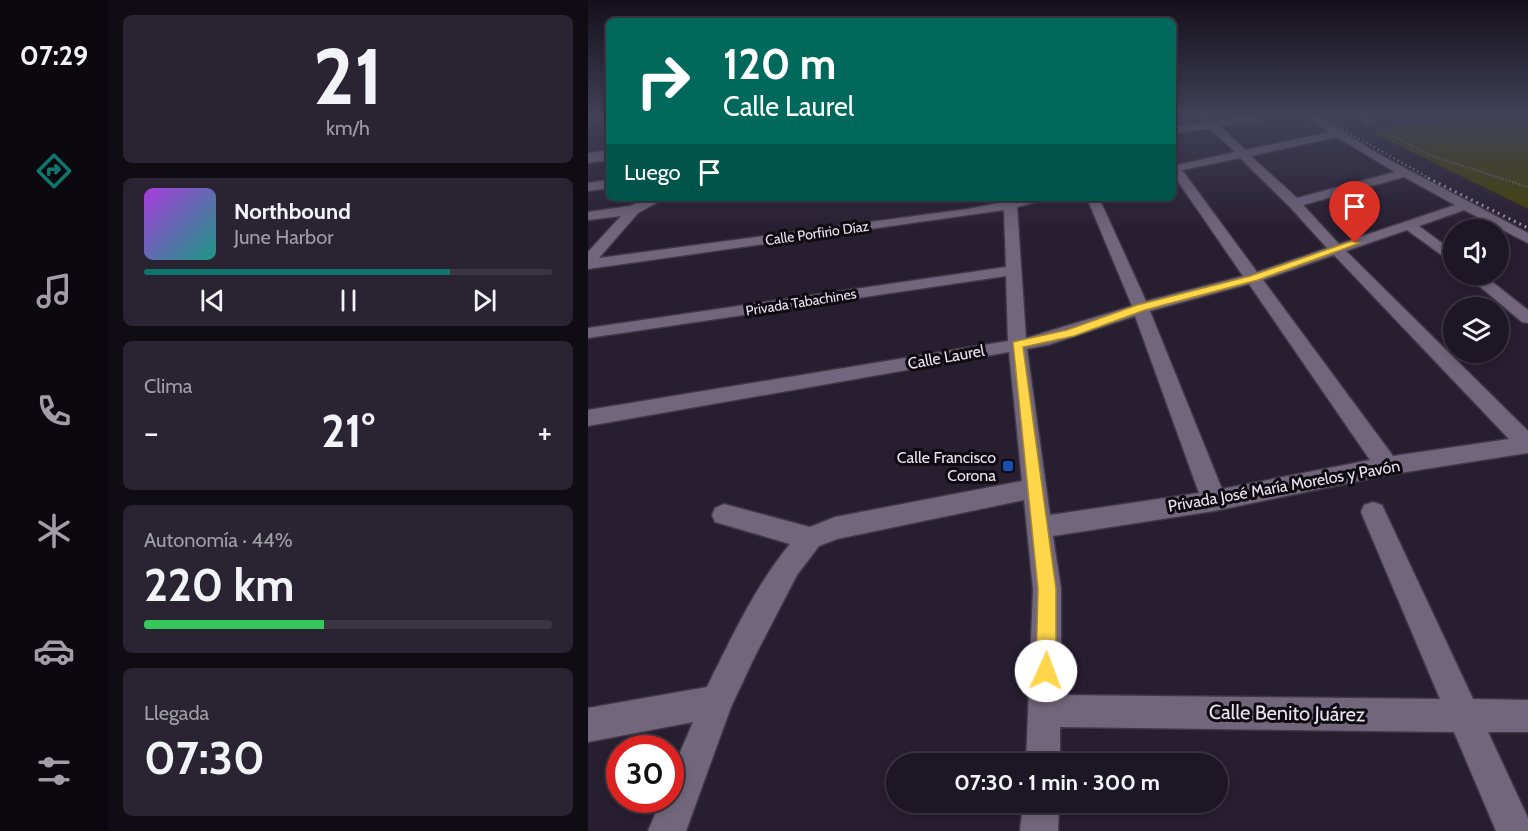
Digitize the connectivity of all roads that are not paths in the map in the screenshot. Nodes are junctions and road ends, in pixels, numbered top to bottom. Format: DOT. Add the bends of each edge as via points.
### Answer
graph roads {
  1 [pos="1243,155"];
  2 [pos="1374,155"];
  3 [pos="1176,167"];
  4 [pos="1176,170"];
  5 [pos="1405,172"];
  6 [pos="606,185"];
  7 [pos="588,188"];
  8 [pos="653,201"];
  9 [pos="1094,201"];
  10 [pos="1009,202"];
  11 [pos="1294,202"];
  12 [pos="1466,205"];
  13 [pos="633,210"];
  14 [pos="588,216"];
  15 [pos="1409,225"];
  16 [pos="1528,239"];
  17 [pos="1337,250"];
  18 [pos="1443,251"];
  19 [pos="588,263"];
  20 [pos="1014,270"];
  21 [pos="1254,278"];
  22 [pos="1486,285"];
  23 [pos="1141,308"];
  24 [pos="1528,318"];
  25 [pos="588,333"];
  26 [pos="1017,344"];
  27 [pos="588,418"];
  28 [pos="1528,445"];
  29 [pos="1387,466"];
  30 [pos="1035,488"];
  31 [pos="1214,501"];
  32 [pos="1373,512"];
  33 [pos="724,515"];
  34 [pos="1040,527"];
  35 [pos="810,538"];
  36 [pos="717,702"];
  37 [pos="1045,711"];
  38 [pos="1463,715"];
  39 [pos="1528,716"];
  40 [pos="588,725"];
  41 [pos="1043,753"];
  42 [pos="1040,813"];
  43 [pos="666,830"];
  44 [pos="1039,831"];
  45 [pos="1515,831"];
  1 -- 3 [label="street"];
  1 -- 11 [label="street"];
  2 -- 5 [label="street"];
  4 -- 21 [label="street"];
  5 -- 11 [label="street"];
  5 -- 12 [label="street"];
  6 -- 7 [label="street"];
  8 -- 13 [label="street"];
  9 -- 23 [label="street"];
  10 -- 19 [label="street, Calle Porfirio Díaz"];
  10 -- 20 [label="street"];
  11 -- 17 [label="street"];
  12 -- 15 [label="street, Calle Laurel"];
  12 -- 16 [label="street"];
  13 -- 14 [label="street"];
  13 -- 19 [label="street"];
  15 -- 17 [label="street, Calle Laurel"];
  15 -- 18 [label="street"];
  17 -- 21 [label="street, Calle Laurel"];
  17 -- 28 [label="street"];
  20 -- 25 [label="street, Privada Tabachines"];
  20 -- 26 [label="street"];
  21 -- 23 [label="street, Calle Laurel"];
  21 -- 29 [label="street"];
  22 -- 24 [label="street"];
  23 -- 26 [label="street, Calle Laurel" via="1070,333"];
  23 -- 31 [label="street"];
  26 -- 27 [label="street, Calle Laurel"];
  26 -- 30 [label="street"];
  28 -- 29 [label="street, Privada José María Morelos y Pavón"];
  29 -- 31 [label="street, Privada José María Morelos y Pavón"];
  30 -- 34 [label="street"];
  30 -- 35 [label="street" via="835,528"];
  31 -- 34 [label="street, Privada José María Morelos y Pavón"];
  32 -- 38 [label="street"];
  33 -- 35 [label="street"];
  34 -- 37 [label="street" via="1047,599"];
  35 -- 36 [label="street" via="788,566"];
  36 -- 40 [label="street"];
  36 -- 43 [label="street"];
  37 -- 38 [label="street, Calle Benito Juárez"];
  37 -- 41 [label="street"];
  38 -- 39 [label="street, Calle Benito Juárez"];
  38 -- 45 [label="street"];
  42 -- 44 [label="street"];
}
